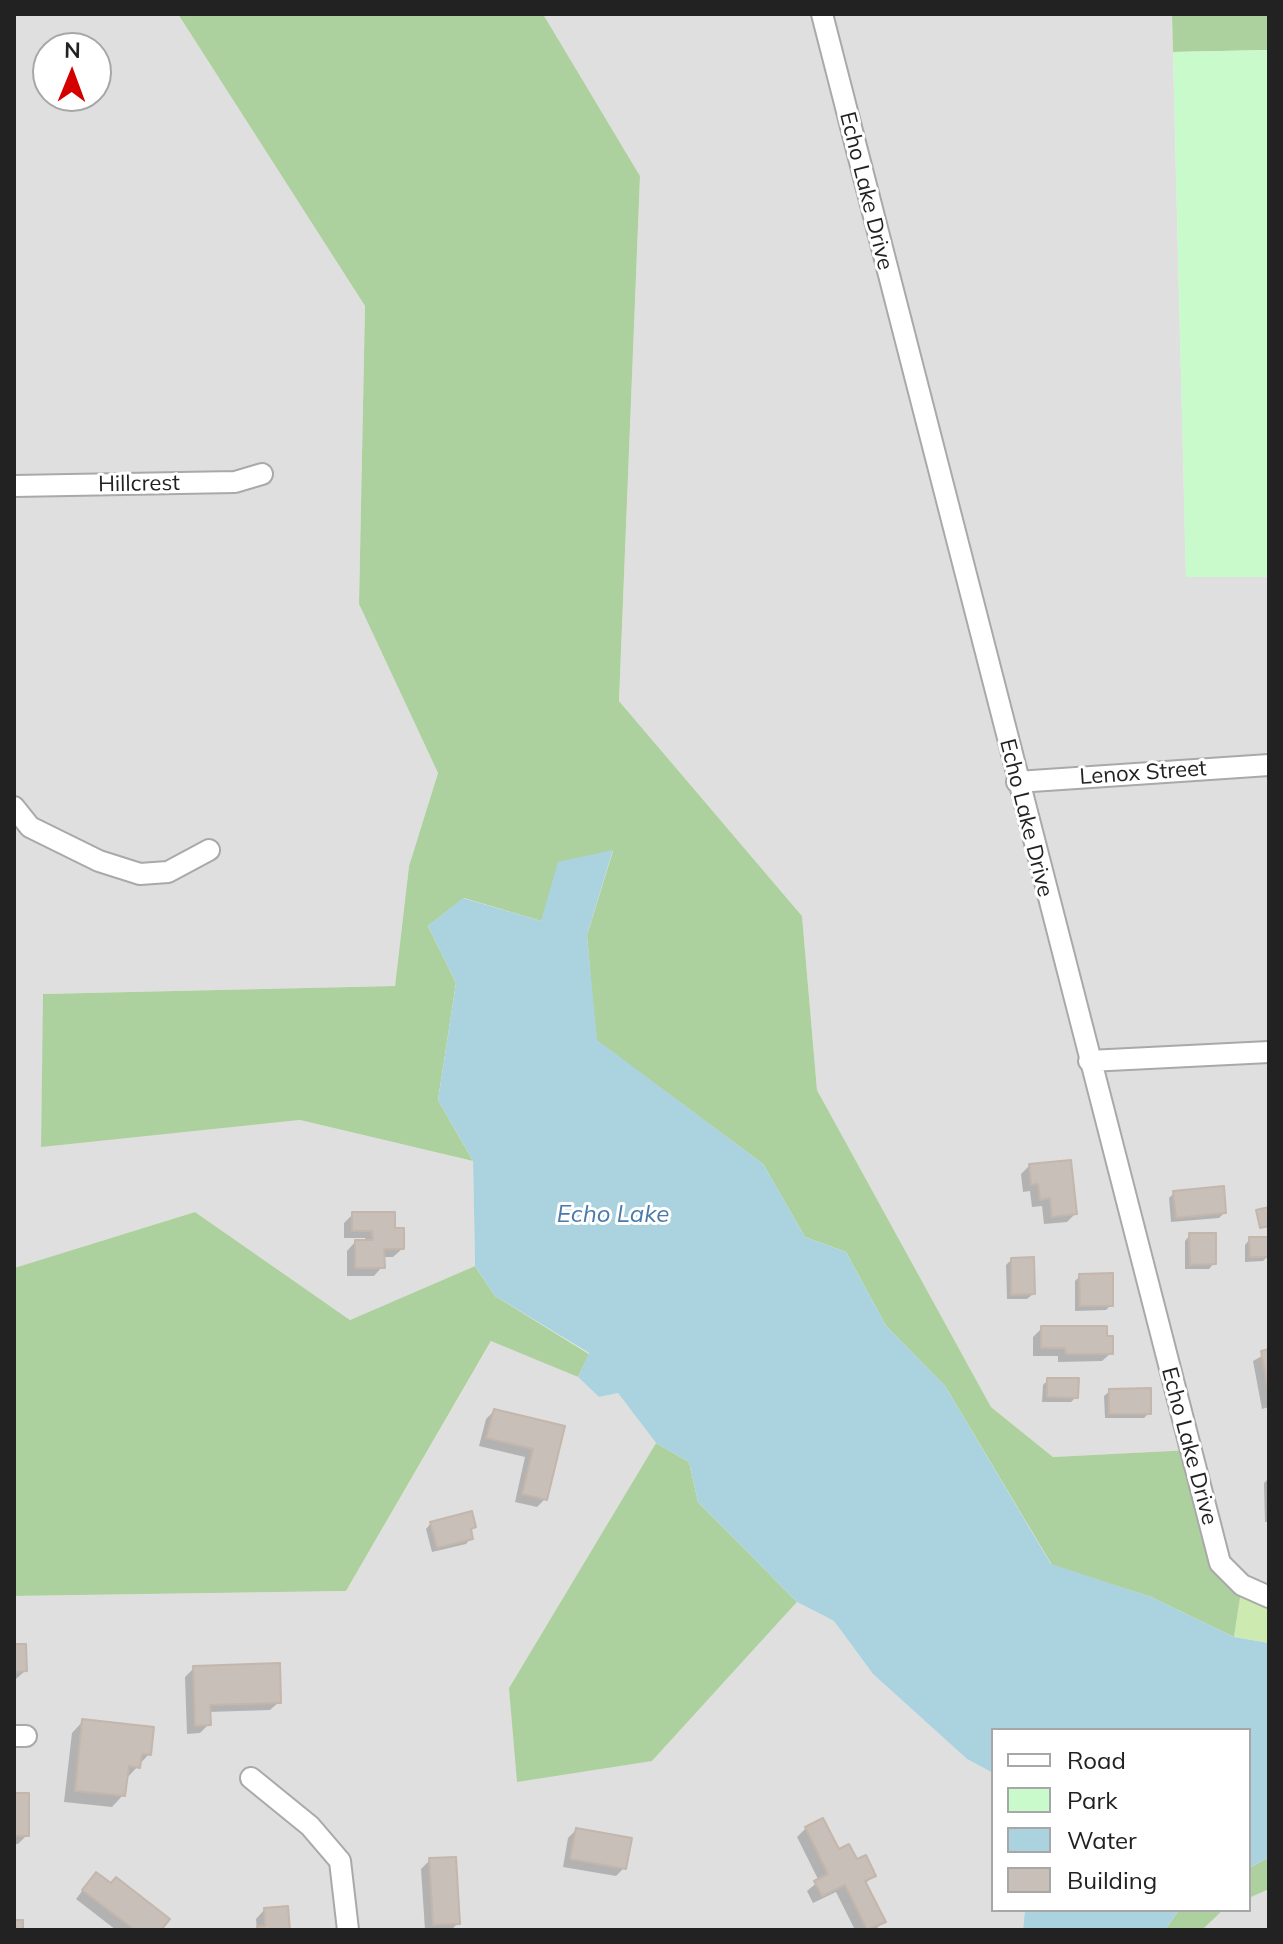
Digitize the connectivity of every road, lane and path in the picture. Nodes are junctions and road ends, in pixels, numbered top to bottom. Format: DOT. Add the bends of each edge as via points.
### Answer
graph roads {
  1 [pos="822,14"];
  2 [pos="262,474"];
  3 [pos="14,486"];
  4 [pos="1269,765"];
  5 [pos="1017,782"];
  6 [pos="14,807"];
  7 [pos="209,850"];
  8 [pos="1269,1052"];
  9 [pos="1089,1061"];
  10 [pos="1269,1597"];
  11 [pos="251,1778"];
  12 [pos="348,1930"];
  1 -- 5 [label="street, Echo Lake Drive"];
  2 -- 3 [label="street, Hillcrest" via="235,482"];
  4 -- 5 [label="street, Lenox Street"];
  5 -- 9 [label="street, Echo Lake Drive"];
  6 -- 7 [label="street" via="30,827 99,861 140,874 168,872"];
  8 -- 9 [label="street"];
  9 -- 10 [label="street, Echo Lake Drive" via="1220,1563 1242,1585"];
  11 -- 12 [label="street" via="310,1826 340,1861"];
}
